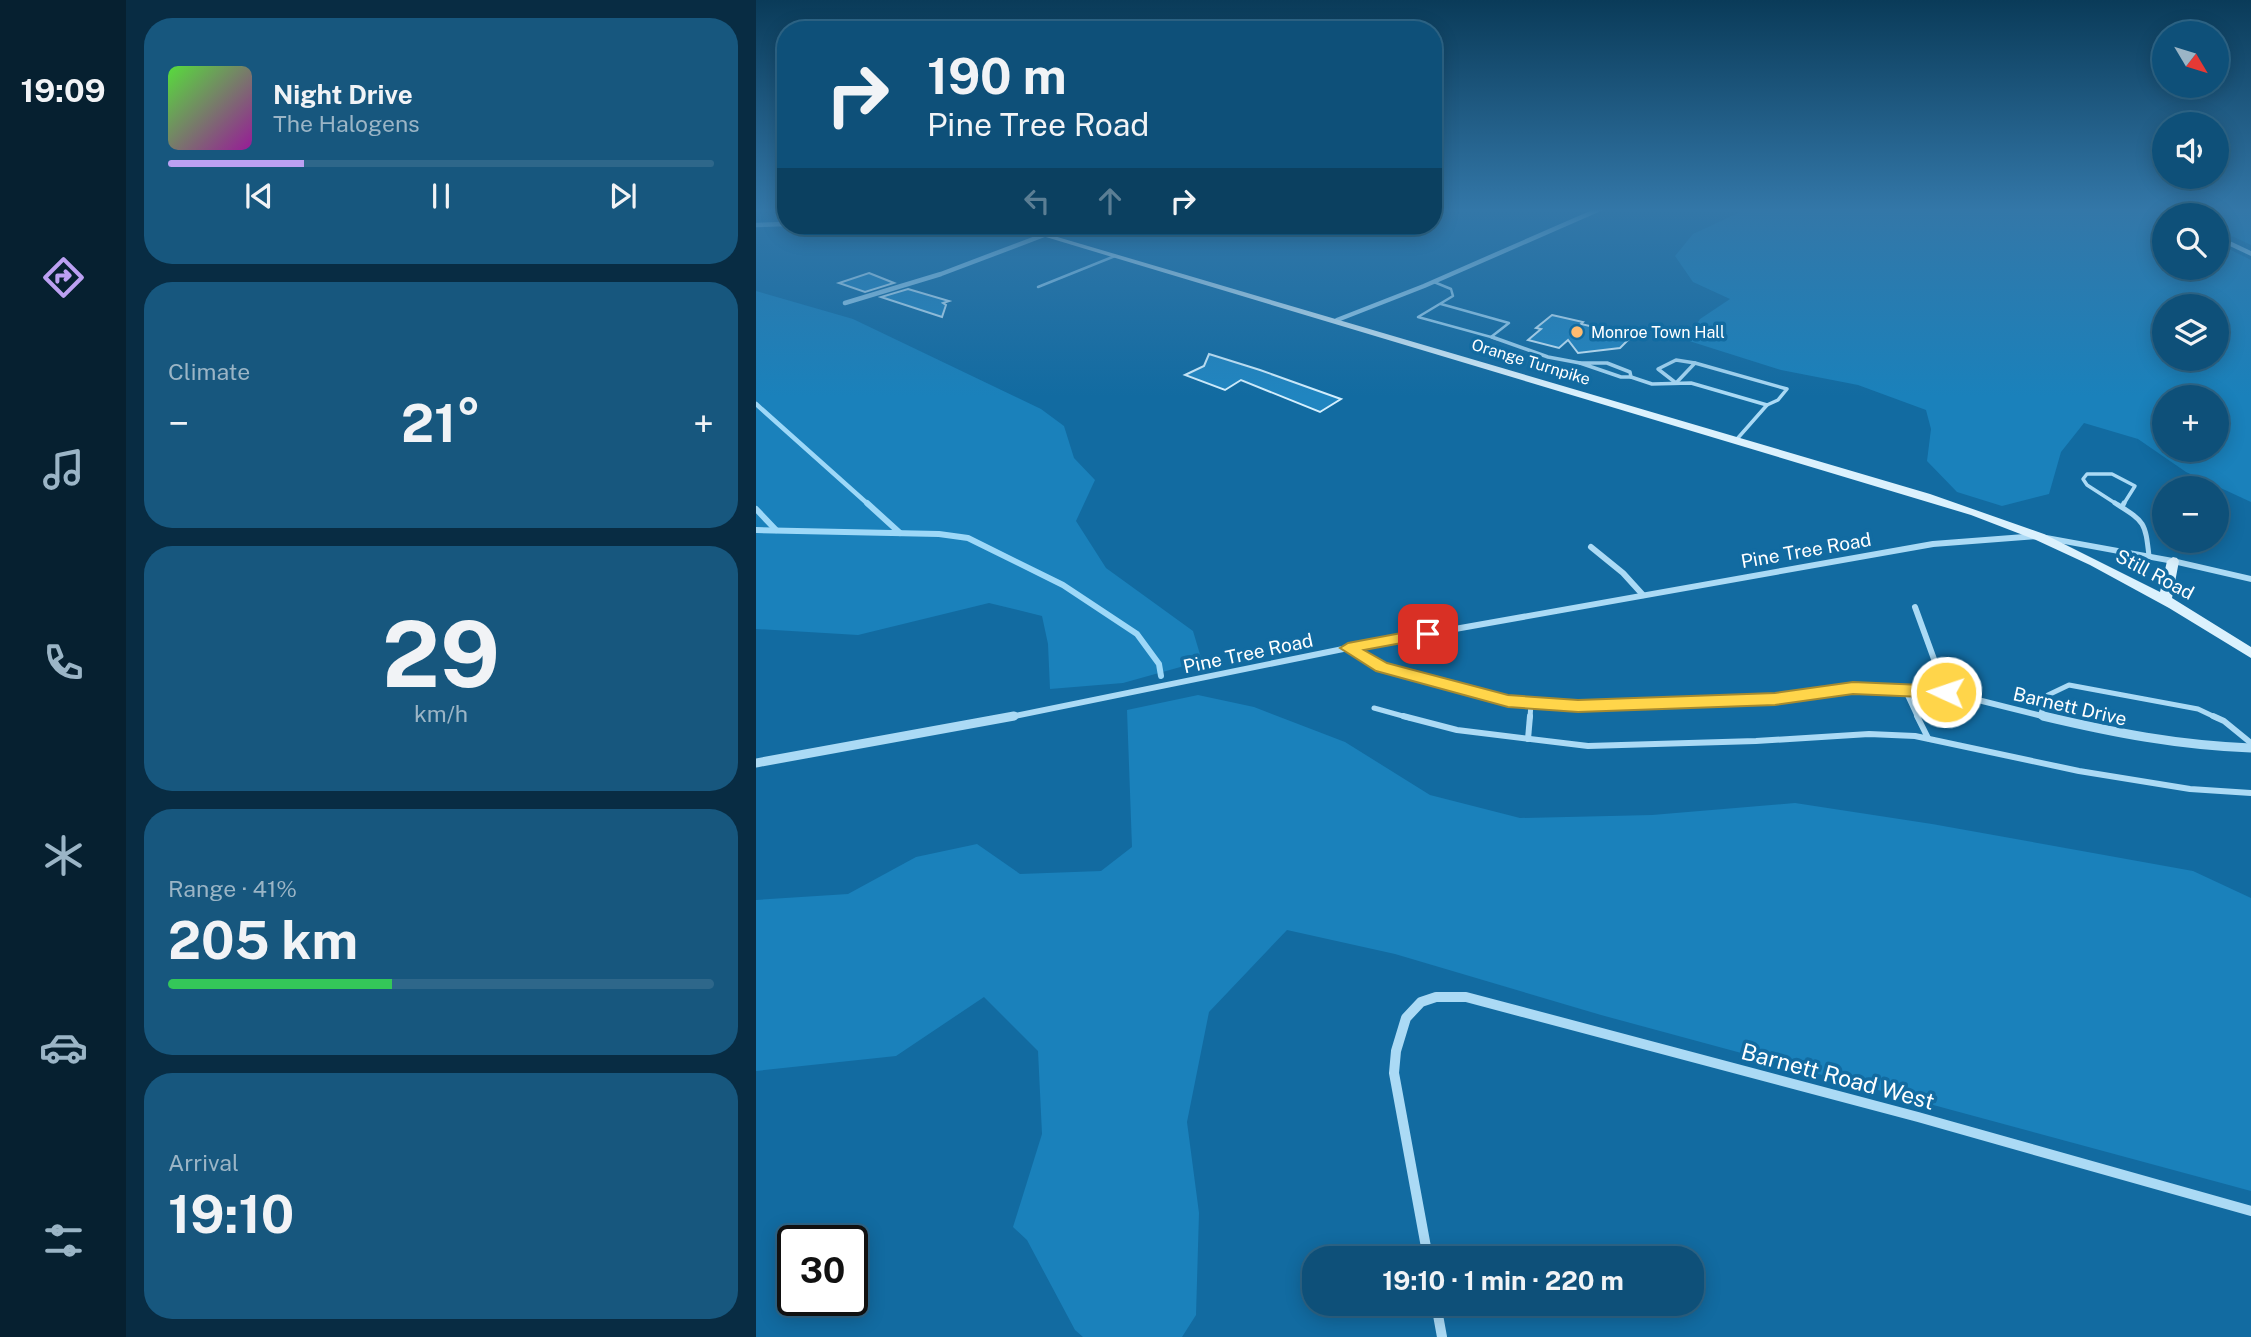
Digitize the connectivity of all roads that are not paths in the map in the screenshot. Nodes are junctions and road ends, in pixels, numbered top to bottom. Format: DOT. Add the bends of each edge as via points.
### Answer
graph roads {
  1 [pos="948,271"];
  2 [pos="1077,271"];
  3 [pos="1169,271"];
  4 [pos="1458,271"];
  5 [pos="1434,282"];
  6 [pos="1038,287"];
  7 [pos="845,303"];
  8 [pos="1441,303"];
  9 [pos="1338,320"];
  10 [pos="1491,337"];
  11 [pos="1580,363"];
  12 [pos="1695,363"];
  13 [pos="1632,377"];
  14 [pos="1676,383"];
  15 [pos="1767,405"];
  16 [pos="1737,439"];
  17 [pos="2122,507"];
  18 [pos="2038,536"];
  19 [pos="1591,547"];
  20 [pos="2149,556"];
  21 [pos="2173,561"];
  22 [pos="2251,579"];
  23 [pos="1643,595"];
  24 [pos="2165,600"];
  25 [pos="1915,607"];
  26 [pos="1348,648"];
  27 [pos="2251,653"];
  28 [pos="1905,690"];
  29 [pos="1946,692"];
  30 [pos="1531,703"];
  31 [pos="1374,708"];
  32 [pos="2040,716"];
  33 [pos="1528,739"];
  34 [pos="1928,739"];
  35 [pos="2251,745"];
  36 [pos="756,763"];
  37 [pos="2251,793"];
  38 [pos="2251,1211"];
  39 [pos="1426,1246"];
  40 [pos="1438,1316"];
  41 [pos="1442,1337"];
  1 -- 7 [label="street"];
  2 -- 6 [label="lane"];
  3 -- 9 [label="main road, Orange Turnpike"];
  4 -- 5 [label="street"];
  5 -- 8 [label="lane" via="1451,289 1453,296"];
  5 -- 9 [label="street"];
  8 -- 10 [label="lane" via="1509,323"];
  8 -- 10 [label="lane" via="1418,317"];
  9 -- 16 [label="main road, Orange Turnpike"];
  10 -- 11 [label="lane"];
  11 -- 13 [label="lane"];
  11 -- 13 [label="lane" via="1607,363"];
  12 -- 14 [label="lane"];
  12 -- 14 [label="lane" via="1676,360 1658,369"];
  12 -- 15 [label="lane" via="1787,389"];
  13 -- 14 [label="lane" via="1651,384"];
  14 -- 15 [label="lane" via="1691,383"];
  15 -- 16 [label="lane"];
  16 -- 18 [label="main road, Orange Turnpike"];
  17 -- 17 [label="lane" via="2087,485 2083,479 2087,474 2114,475 2135,486"];
  17 -- 20 [label="lane" via="2146,529"];
  18 -- 20 [label="street"];
  18 -- 23 [label="street, Pine Tree Road" via="1933,544"];
  18 -- 24 [label="main road, Still Road"];
  19 -- 23 [label="street"];
  20 -- 21 [label="street"];
  21 -- 22 [label="street"];
  21 -- 24 [label="main road"];
  23 -- 26 [label="street, Pine Tree Road"];
  24 -- 27 [label="main road, Still Road"];
  25 -- 29 [label="street"];
  26 -- 30 [label="street, Barnett Drive" via="1382,667 1492,699"];
  26 -- 36 [label="street, Pine Tree Road" via="1079,704"];
  28 -- 29 [label="street, Barnett Drive"];
  28 -- 30 [label="street, Barnett Drive" via="1853,688 1775,699 1578,706"];
  28 -- 34 [label="lane"];
  29 -- 32 [label="street, Barnett Drive"];
  30 -- 33 [label="lane"];
  31 -- 33 [label="lane" via="1457,730"];
  32 -- 35 [label="street, Barnett Drive" via="2125,736 2200,746"];
  32 -- 35 [label="lane" via="2042,703 2052,691 2070,685 2198,709 2224,721"];
  33 -- 34 [label="lane" via="1588,746 1870,734"];
  34 -- 37 [label="lane" via="2080,771 2190,789"];
  38 -- 39 [label="street, Barnett Road West" via="1466,997 1430,998 1415,1007 1402,1025 1394,1073"];
  40 -- 41 [label="street"];
}
